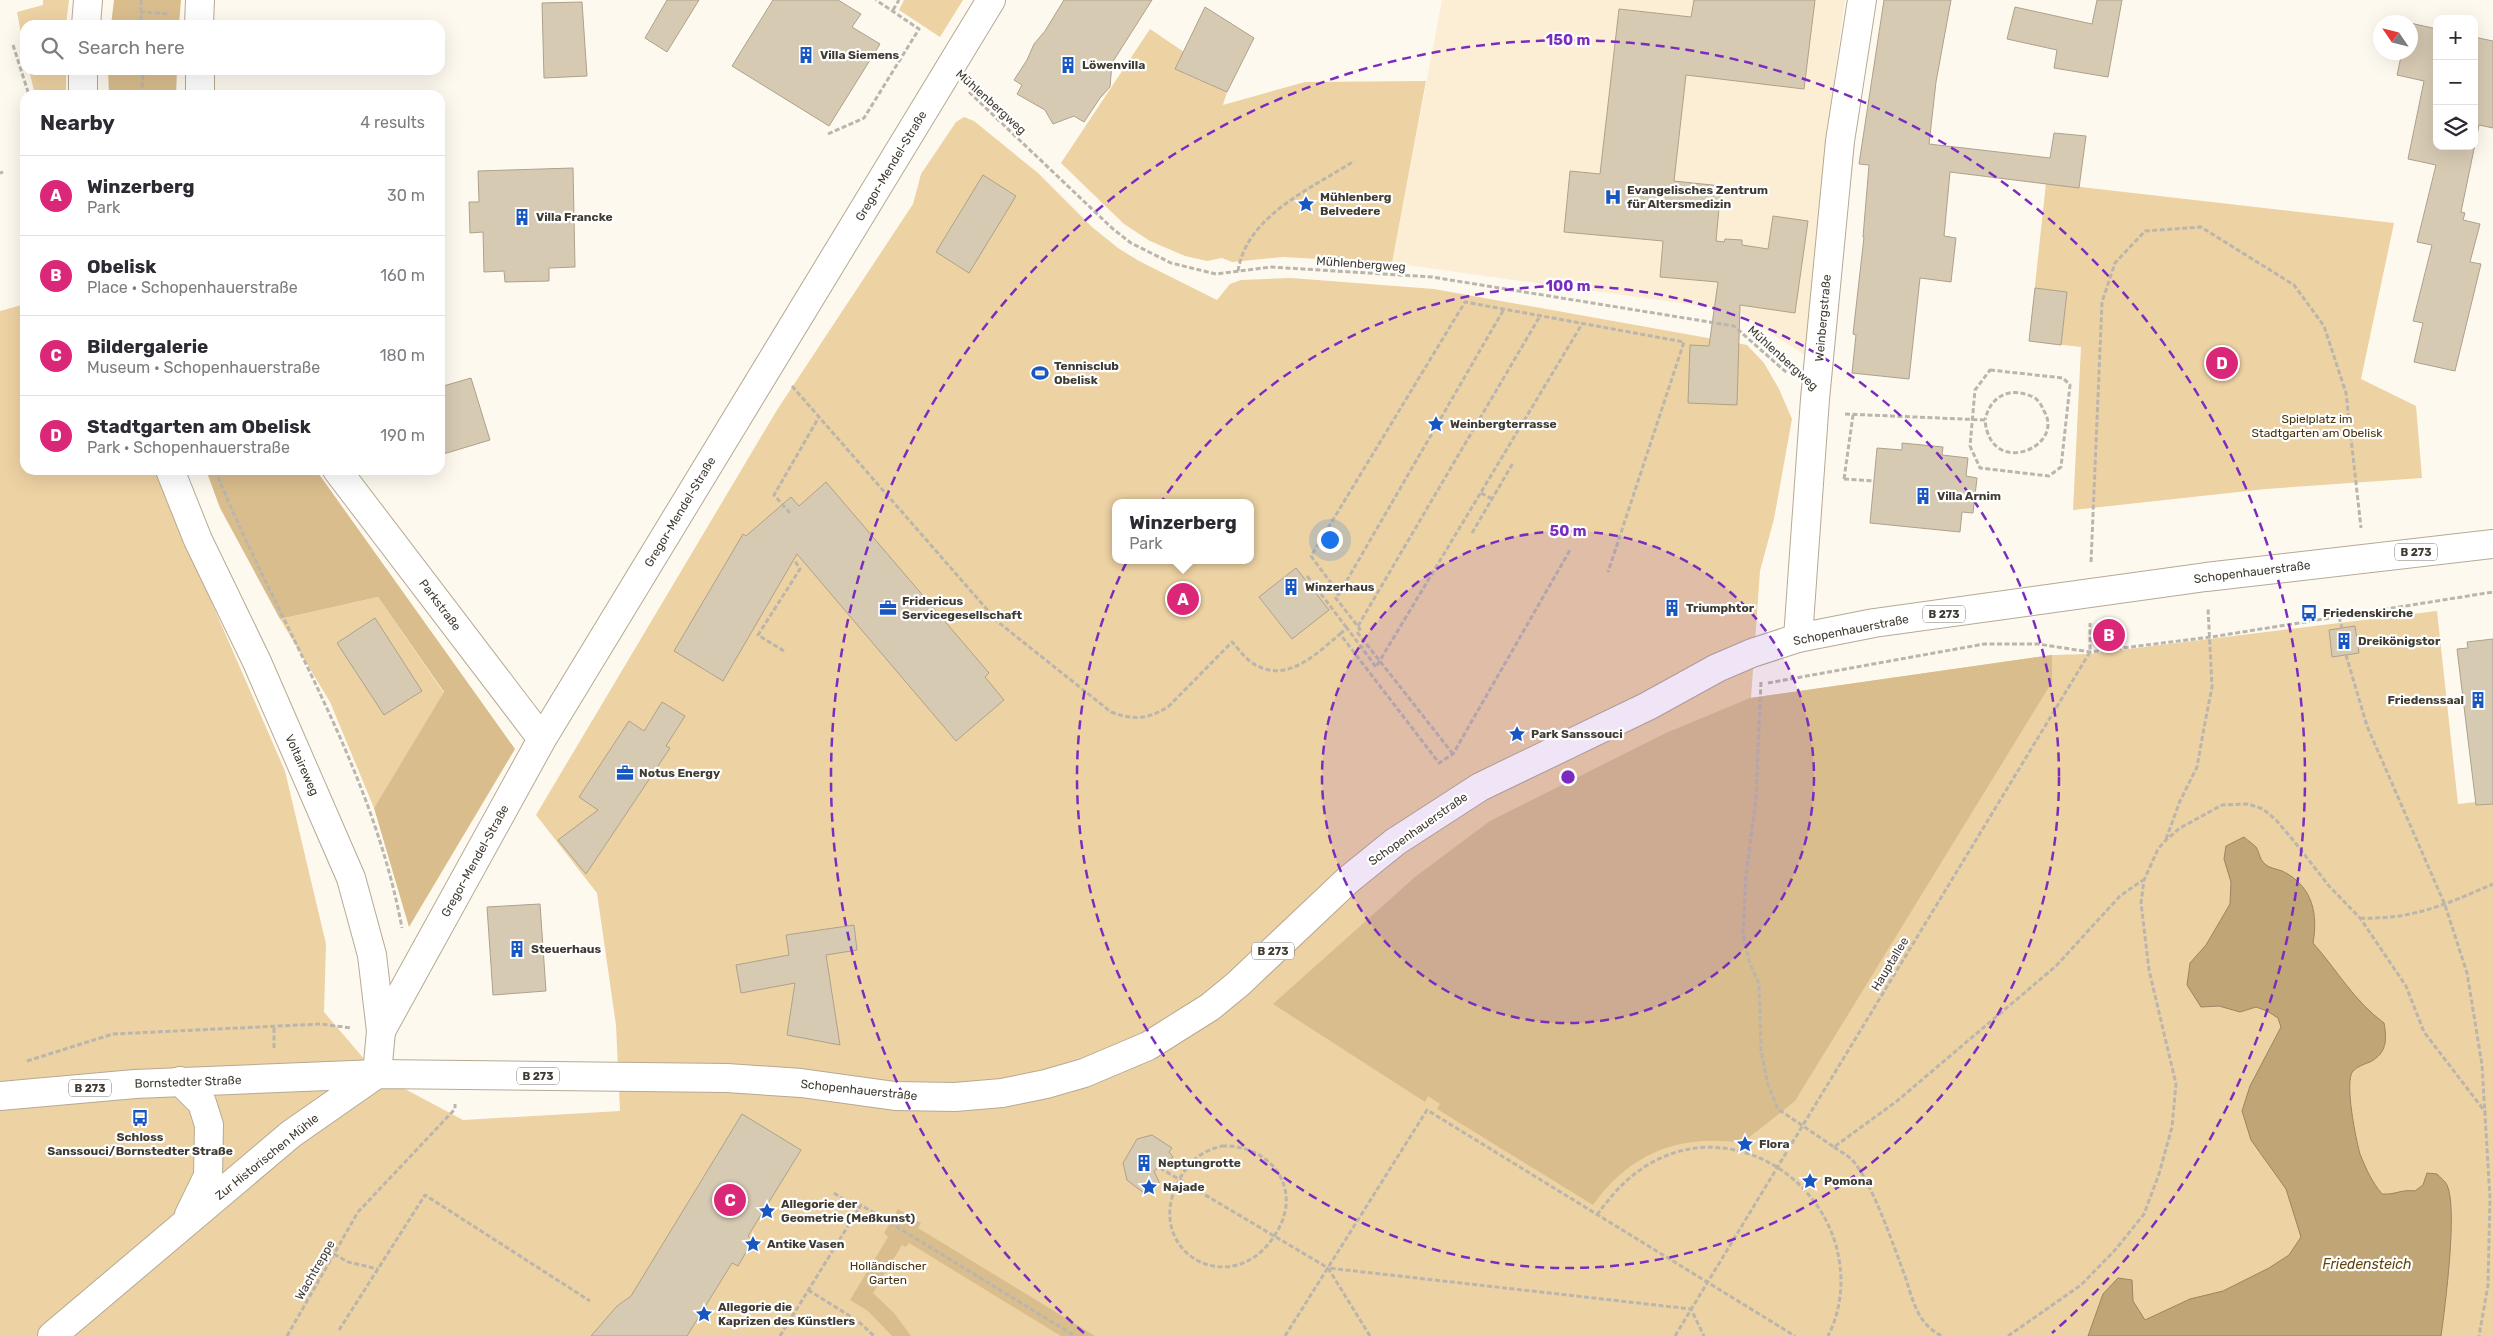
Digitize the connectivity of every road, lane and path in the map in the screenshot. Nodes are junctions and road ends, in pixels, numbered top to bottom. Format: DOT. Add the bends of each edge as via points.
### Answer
graph roads {
  1 [pos="88,0"];
  2 [pos="141,0"];
  3 [pos="200,0"];
  4 [pos="876,0"];
  5 [pos="899,0"];
  6 [pos="990,0"];
  7 [pos="1862,0"];
  8 [pos="893,10"];
  9 [pos="86,20"];
  10 [pos="141,20"];
  11 [pos="199,20"];
  12 [pos="14,44"];
  13 [pos="20,64"];
  14 [pos="946,74"];
  15 [pos="23,75"];
  16 [pos="82,75"];
  17 [pos="143,75"];
  18 [pos="200,75"];
  19 [pos="28,90"];
  20 [pos="83,90"];
  21 [pos="142,90"];
  22 [pos="200,90"];
  23 [pos="828,134"];
  24 [pos="1354,161"];
  25 [pos="1238,271"];
  26 [pos="1504,309"];
  27 [pos="1540,316"];
  28 [pos="1582,324"];
  29 [pos="771,363"];
  30 [pos="1815,405"];
  31 [pos="1853,415"];
  32 [pos="819,417"];
  33 [pos="1973,420"];
  34 [pos="1985,420"];
  35 [pos="1513,464"];
  36 [pos="172,475"];
  37 [pos="217,475"];
  38 [pos="341,475"];
  39 [pos="1874,481"];
  40 [pos="1481,493"];
  41 [pos="1492,499"];
  42 [pos="790,514"];
  43 [pos="1472,533"];
  44 [pos="2493,544"];
  45 [pos="1570,550"];
  46 [pos="2365,558"];
  47 [pos="795,562"];
  48 [pos="1608,572"];
  49 [pos="1308,576"];
  50 [pos="2206,577"];
  51 [pos="2091,583"];
  52 [pos="2493,592"];
  53 [pos="1339,594"];
  54 [pos="2340,617"];
  55 [pos="1358,626"];
  56 [pos="1347,628"];
  57 [pos="2342,628"];
  58 [pos="1340,634"];
  59 [pos="2211,637"];
  60 [pos="1798,638"];
  61 [pos="784,651"];
  62 [pos="2090,652"];
  63 [pos="1752,653"];
  64 [pos="2346,655"];
  65 [pos="1380,661"];
  66 [pos="1762,684"];
  67 [pos="1753,687"];
  68 [pos="542,739"];
  69 [pos="1453,754"];
  70 [pos="2166,840"];
  71 [pos="2144,880"];
  72 [pos="2493,884"];
  73 [pos="2445,905"];
  74 [pos="2360,918"];
  75 [pos="424,954"];
  76 [pos="381,1031"];
  77 [pos="19,1063"];
  78 [pos="377,1074"];
  79 [pos="180,1082"];
  80 [pos="0,1096"];
  81 [pos="455,1109"];
  82 [pos="2486,1112"];
  83 [pos="1802,1126"];
  84 [pos="1834,1147"];
  85 [pos="1777,1166"];
  86 [pos="1160,1168"];
  87 [pos="1179,1180"];
  88 [pos="834,1193"];
  89 [pos="859,1209"];
  90 [pos="1597,1215"];
  91 [pos="184,1224"];
  92 [pos="1274,1236"];
  93 [pos="334,1254"];
  94 [pos="1328,1268"];
  95 [pos="378,1269"];
  96 [pos="1708,1282"];
  97 [pos="808,1290"];
  98 [pos="590,1301"];
  99 [pos="1691,1309"];
  100 [pos="339,1330"];
  101 [pos="52,1336"];
  102 [pos="287,1336"];
  103 [pos="780,1336"];
  104 [pos="874,1336"];
  105 [pos="1075,1336"];
  106 [pos="1286,1336"];
  107 [pos="1370,1336"];
  108 [pos="1674,1336"];
  109 [pos="1704,1336"];
  110 [pos="1795,1336"];
  111 [pos="1828,1336"];
  112 [pos="1942,1336"];
  113 [pos="2008,1336"];
  114 [pos="2479,1336"];
  1 -- 9 [label="street"];
  2 -- 10 [label="path"];
  3 -- 11 [label="street"];
  4 -- 8 [label="path"];
  5 -- 8 [label="path"];
  6 -- 14 [label="street, Gregor-Mendel-Straße"];
  7 -- 30 [label="street, Weinbergstraße" via="1840,141"];
  8 -- 23 [label="path" via="919,29 864,118"];
  12 -- 13 [label="path"];
  14 -- 25 [label="path, Mühlenbergweg" via="972,94 1131,243 1164,260 1194,270 1216,274"];
  14 -- 29 [label="street, Gregor-Mendel-Straße"];
  15 -- 19 [label="path"];
  16 -- 20 [label="street"];
  17 -- 21 [label="path"];
  18 -- 22 [label="street"];
  24 -- 25 [label="path" via="1276,211 1245,247"];
  25 -- 30 [label="path, Mühlenbergweg" via="1271,267 1432,277 1734,326"];
  26 -- 27 [label="path"];
  26 -- 53 [label="path"];
  26 -- 53 [label="path" via="1465,302 1311,556"];
  27 -- 28 [label="path"];
  27 -- 55 [label="path"];
  28 -- 40 [label="path"];
  28 -- 48 [label="path" via="1684,342"];
  29 -- 32 [label="path"];
  29 -- 68 [label="street, Gregor-Mendel-Straße"];
  30 -- 31 [label="path"];
  30 -- 60 [label="street, Weinbergstraße"];
  31 -- 33 [label="path"];
  31 -- 39 [label="path" via="1844,479"];
  32 -- 42 [label="path" via="774,495"];
  32 -- 58 [label="path" via="998,622 1111,712 1142,719 1158,713 1169,706 1232,642 1252,662 1268,670 1282,671 1309,660"];
  33 -- 33 [label="path" via="1975,390 1990,370 2063,378 2070,385 2060,467 2049,476 1980,468 1970,446"];
  33 -- 34 [label="path"];
  34 -- 34 [label="path" via="1990,441 2006,452 2025,453 2038,446 2046,431 2046,414 2038,400 2018,391 2000,396 1991,404"];
  35 -- 41 [label="path"];
  36 -- 76 [label="street, Voltaireweg" via="198,540 257,662 351,878 372,955"];
  37 -- 75 [label="path" via="329,708 381,840 406,940"];
  38 -- 68 [label="street, Parkstraße"];
  40 -- 41 [label="path"];
  40 -- 65 [label="path"];
  41 -- 43 [label="path"];
  44 -- 46 [label="street, Schopenhauerstraße / B 273"];
  45 -- 69 [label="path"];
  46 -- 50 [label="street, Schopenhauerstraße / B 273"];
  46 -- 51 [label="path" via="2346,394 2324,326 2294,284 2201,227 2145,231 2114,263 2102,302"];
  47 -- 61 [label="path" via="800,570 758,635"];
  49 -- 56 [label="path"];
  50 -- 51 [label="street, Schopenhauerstraße / B 273"];
  50 -- 59 [label="path"];
  51 -- 60 [label="street, Schopenhauerstraße / B 273"];
  51 -- 62 [label="path"];
  52 -- 54 [label="path"];
  53 -- 55 [label="path" via="1335,597"];
  54 -- 57 [label="path"];
  54 -- 59 [label="path"];
  55 -- 65 [label="path" via="1357,632"];
  56 -- 58 [label="path"];
  56 -- 65 [label="path" via="1376,667"];
  58 -- 69 [label="path" via="1438,763"];
  59 -- 62 [label="path"];
  59 -- 70 [label="path" via="2212,687 2197,767"];
  60 -- 63 [label="street, Schopenhauerstraße / B 273"];
  62 -- 66 [label="path" via="2038,644 1984,644"];
  62 -- 83 [label="path, Hauptallee"];
  63 -- 66 [label="path"];
  63 -- 78 [label="street, Schopenhauerstraße / B 273" via="1480,786 1437,813 1348,880 1210,1007 1148,1046 1084,1073 1002,1093 955,1097 895,1096 801,1083 728,1078"];
  64 -- 73 [label="path" via="2368,726"];
  65 -- 69 [label="path"];
  66 -- 67 [label="path"];
  66 -- 83 [label="path" via="1756,798 1743,933 1759,984 1761,1051 1768,1084 1778,1110"];
  68 -- 75 [label="street, Gregor-Mendel-Straße"];
  70 -- 71 [label="path" via="2158,849"];
  70 -- 74 [label="path" via="2180,828 2222,805 2248,804 2263,809"];
  71 -- 84 [label="path" via="2120,896 2056,966 1897,1101"];
  71 -- 113 [label="path" via="2141,903 2149,970 2176,1084 2172,1127 2162,1165 2144,1214 2116,1249 2081,1285"];
  72 -- 73 [label="path"];
  73 -- 74 [label="path" via="2401,917"];
  73 -- 82 [label="path" via="2467,973"];
  74 -- 82 [label="path" via="2406,986 2424,1032"];
  75 -- 76 [label="street, Gregor-Mendel-Straße"];
  76 -- 77 [label="path" via="321,1024 113,1034"];
  76 -- 78 [label="street, Voltaireweg"];
  78 -- 79 [label="street, Bornstedter Straße / B 273"];
  78 -- 91 [label="street, Zur Historischen Mühle" via="291,1134"];
  79 -- 80 [label="street, Bornstedter Straße / B 273"];
  79 -- 91 [label="street, Zur Historischen Mühle" via="202,1102 209,1125 210,1146 208,1176"];
  81 -- 93 [label="path, Wachtreppe" via="358,1212"];
  82 -- 114 [label="path" via="2490,1198 2488,1285"];
  83 -- 84 [label="path"];
  83 -- 85 [label="path, Hauptallee"];
  84 -- 112 [label="path" via="1851,1158 1871,1190 1912,1302 1923,1320"];
  85 -- 90 [label="path" via="1729,1150 1677,1153 1653,1162 1631,1176"];
  85 -- 96 [label="path, Hauptallee"];
  85 -- 111 [label="path" via="1816,1202 1830,1225 1838,1250 1840,1302"];
  86 -- 87 [label="path"];
  87 -- 92 [label="path"];
  87 -- 92 [label="path" via="1170,1202 1170,1222 1181,1246 1195,1259 1225,1267 1244,1264 1265,1249"];
  87 -- 92 [label="path" via="1190,1163 1211,1149 1240,1147 1258,1153 1273,1166 1284,1190 1286,1208"];
  88 -- 89 [label="path"];
  89 -- 97 [label="path"];
  89 -- 105 [label="path" via="861,1205"];
  90 -- 94 [label="path" via="1428,1110"];
  90 -- 96 [label="path"];
  91 -- 101 [label="street, Zur Historischen Mühle"];
  92 -- 94 [label="path"];
  93 -- 95 [label="path" via="348,1262"];
  93 -- 102 [label="path, Wachtreppe"];
  94 -- 99 [label="path"];
  94 -- 106 [label="path"];
  94 -- 107 [label="path"];
  95 -- 98 [label="path" via="426,1195"];
  95 -- 100 [label="path"];
  96 -- 99 [label="path, Hauptallee"];
  96 -- 110 [label="path"];
  97 -- 103 [label="path"];
  97 -- 104 [label="path" via="858,1321"];
  99 -- 108 [label="path, Hauptallee"];
  99 -- 109 [label="path"];
}
